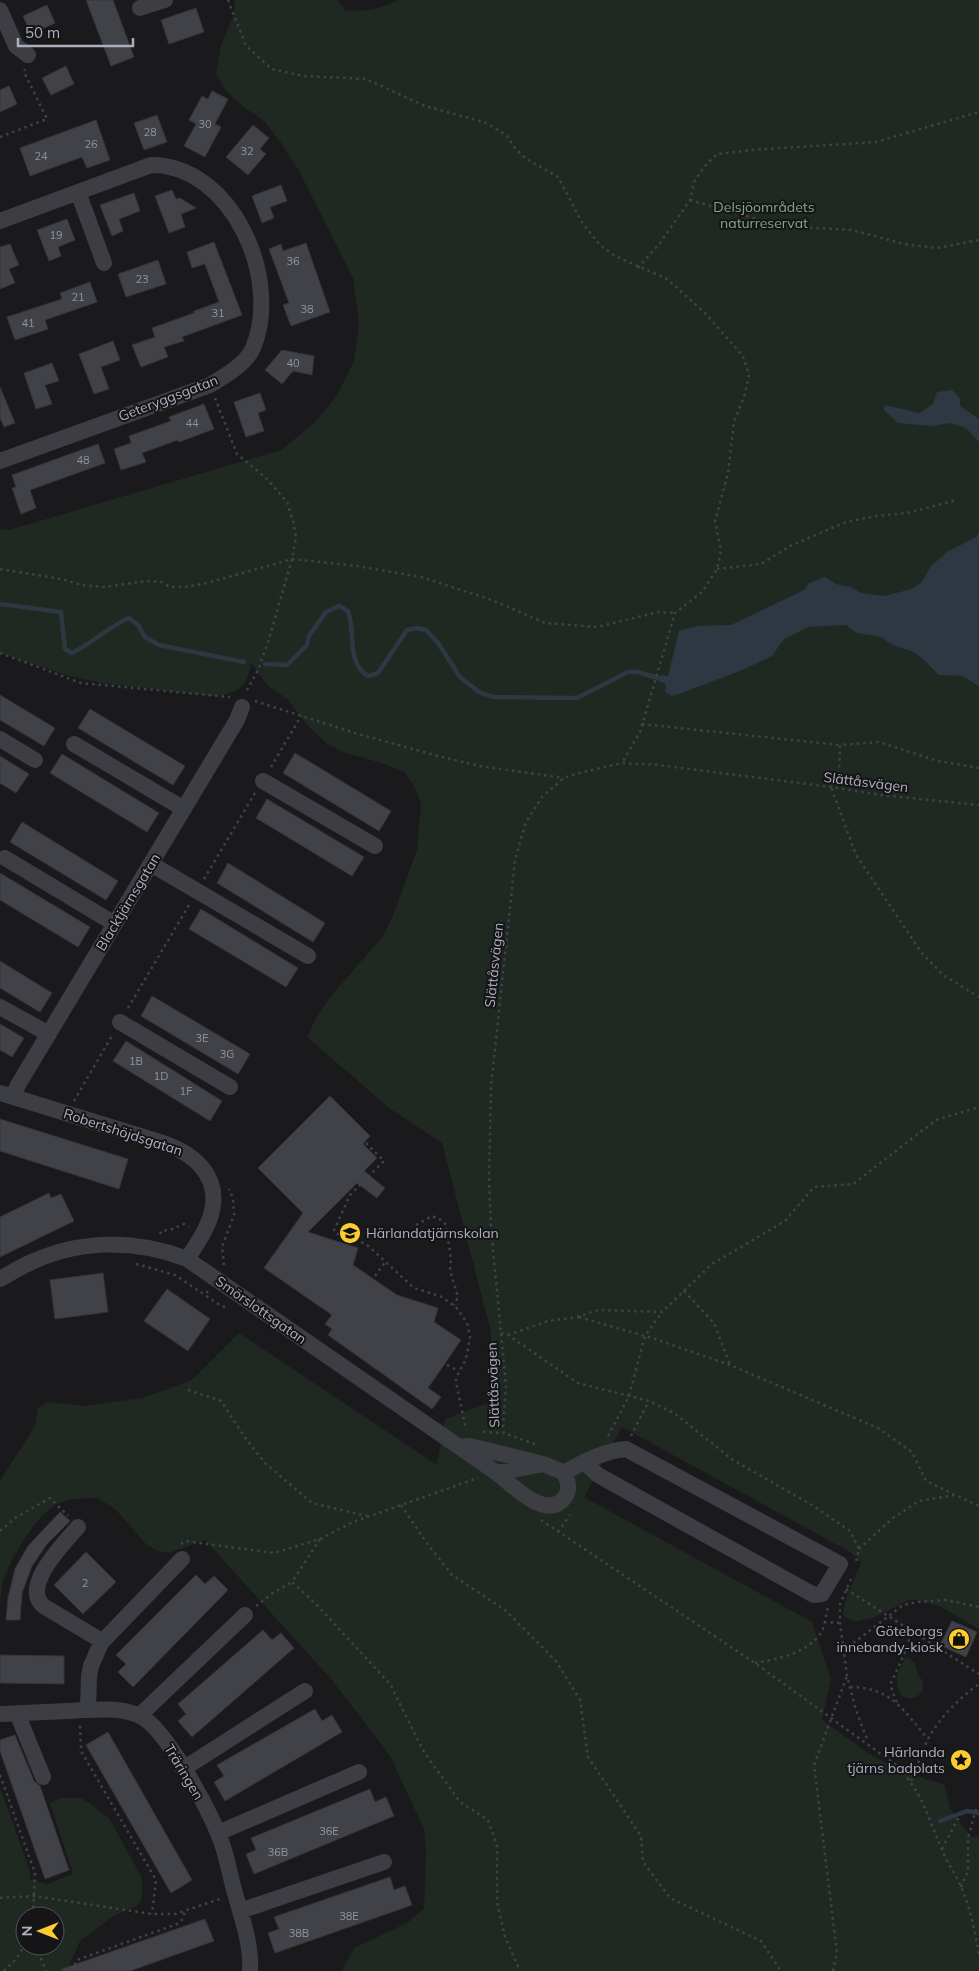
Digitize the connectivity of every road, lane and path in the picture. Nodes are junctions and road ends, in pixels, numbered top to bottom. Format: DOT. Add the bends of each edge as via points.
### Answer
graph roads {
  1 [pos="165,0"];
  2 [pos="228,0"];
  3 [pos="140,8"];
  4 [pos="0,10"];
  5 [pos="28,55"];
  6 [pos="979,112"];
  7 [pos="0,137"];
  8 [pos="78,192"];
  9 [pos="690,200"];
  10 [pos="0,221"];
  11 [pos="979,240"];
  12 [pos="104,263"];
  13 [pos="638,268"];
  14 [pos="210,385"];
  15 [pos="0,461"];
  16 [pos="957,500"];
  17 [pos="292,559"];
  18 [pos="0,569"];
  19 [pos="717,569"];
  20 [pos="675,613"];
  21 [pos="0,653"];
  22 [pos="242,701"];
  23 [pos="301,715"];
  24 [pos="642,724"];
  25 [pos="0,739"];
  26 [pos="74,744"];
  27 [pos="840,745"];
  28 [pos="35,760"];
  29 [pos="622,763"];
  30 [pos="979,768"];
  31 [pos="564,778"];
  32 [pos="263,781"];
  33 [pos="831,787"];
  34 [pos="979,806"];
  35 [pos="184,809"];
  36 [pos="374,846"];
  37 [pos="5,858"];
  38 [pos="151,864"];
  39 [pos="197,891"];
  40 [pos="114,924"];
  41 [pos="308,956"];
  42 [pos="979,997"];
  43 [pos="0,1007"];
  44 [pos="120,1022"];
  45 [pos="48,1034"];
  46 [pos="230,1087"];
  47 [pos="6,1095"];
  48 [pos="72,1104"];
  49 [pos="979,1107"];
  50 [pos="366,1143"];
  51 [pos="416,1225"];
  52 [pos="203,1233"];
  53 [pos="223,1243"];
  54 [pos="156,1249"];
  55 [pos="187,1259"];
  56 [pos="386,1261"];
  57 [pos="129,1262"];
  58 [pos="374,1276"];
  59 [pos="0,1279"];
  60 [pos="683,1291"];
  61 [pos="205,1295"];
  62 [pos="454,1305"];
  63 [pos="662,1312"];
  64 [pos="577,1317"];
  65 [pos="508,1335"];
  66 [pos="645,1336"];
  67 [pos="447,1364"];
  68 [pos="730,1365"];
  69 [pos="460,1371"];
  70 [pos="188,1390"];
  71 [pos="649,1401"];
  72 [pos="606,1440"];
  73 [pos="536,1445"];
  74 [pos="464,1447"];
  75 [pos="626,1449"];
  76 [pos="584,1462"];
  77 [pos="543,1464"];
  78 [pos="497,1472"];
  79 [pos="564,1473"];
  80 [pos="480,1478"];
  81 [pos="956,1495"];
  82 [pos="401,1504"];
  83 [pos="979,1506"];
  84 [pos="575,1508"];
  85 [pos="369,1516"];
  86 [pos="78,1527"];
  87 [pos="0,1531"];
  88 [pos="558,1532"];
  89 [pos="320,1539"];
  90 [pos="859,1549"];
  91 [pos="180,1553"];
  92 [pos="292,1582"];
  93 [pos="846,1589"];
  94 [pos="822,1594"];
  95 [pos="979,1607"];
  96 [pos="245,1615"];
  97 [pos="889,1616"];
  98 [pos="824,1622"];
  99 [pos="840,1623"];
  100 [pos="911,1632"];
  101 [pos="102,1641"];
  102 [pos="844,1651"];
  103 [pos="755,1664"];
  104 [pos="979,1674"];
  105 [pos="847,1676"];
  106 [pos="979,1684"];
  107 [pos="850,1687"];
  108 [pos="305,1690"];
  109 [pos="897,1704"];
  110 [pos="84,1710"];
  111 [pos="17,1713"];
  112 [pos="0,1714"];
  113 [pos="139,1716"];
  114 [pos="830,1719"];
  115 [pos="928,1739"];
  116 [pos="183,1769"];
  117 [pos="359,1772"];
  118 [pos="0,1775"];
  119 [pos="43,1777"];
  120 [pos="911,1781"];
  121 [pos="977,1806"];
  122 [pos="960,1815"];
  123 [pos="218,1833"];
  124 [pos="942,1849"];
  125 [pos="384,1862"];
  126 [pos="961,1887"];
  127 [pos="235,1894"];
  128 [pos="34,1896"];
  129 [pos="0,1898"];
  130 [pos="34,1906"];
  131 [pos="185,1910"];
  132 [pos="240,1911"];
  133 [pos="152,1914"];
  134 [pos="979,1955"];
  135 [pos="18,1956"];
  136 [pos="40,1956"];
  137 [pos="4,1971"];
  138 [pos="46,1971"];
  139 [pos="72,1971"];
  140 [pos="250,1971"];
  141 [pos="520,1971"];
  142 [pos="781,1971"];
  143 [pos="833,1971"];
  1 -- 3 [label="street"];
  2 -- 13 [label="path" via="246,46 272,69 303,76 366,79 425,106 487,123 508,136 525,158 558,176 583,224 600,245"];
  4 -- 5 [label="street" via="16,46"];
  5 -- 7 [label="path" via="24,72 47,119"];
  6 -- 9 [label="path" via="876,142 717,154 694,182"];
  8 -- 10 [label="street, Geteryggsgatan"];
  8 -- 12 [label="street"];
  8 -- 14 [label="street, Geteryggsgatan" via="151,165 161,165 188,172 205,183 229,207 243,228 253,253 259,276 260,317 253,349 226,376"];
  9 -- 11 [label="path" via="780,226 852,230 904,244 937,248"];
  9 -- 13 [label="path"];
  13 -- 19 [label="path" via="667,279 705,313 743,356 749,374 734,422 728,473 715,521 721,550"];
  14 -- 15 [label="street, Geteryggsgatan"];
  14 -- 17 [label="path" via="237,454 266,478 287,502 296,538"];
  16 -- 19 [label="path" via="907,513 846,522 790,546 761,564"];
  17 -- 18 [label="path" via="185,587 147,581 104,587 82,585"];
  17 -- 20 [label="path" via="422,577 492,600 545,623 597,627 658,612"];
  17 -- 22 [label="path" via="258,670"];
  19 -- 20 [label="path" via="702,592"];
  20 -- 24 [label="path"];
  21 -- 22 [label="path" via="81,683"];
  22 -- 23 [label="path"];
  22 -- 35 [label="street, Blacktjärnsgatan" via="237,720"];
  23 -- 31 [label="path" via="438,756 480,766"];
  23 -- 32 [label="path"];
  24 -- 27 [label="path"];
  24 -- 29 [label="path"];
  25 -- 28 [label="street"];
  26 -- 35 [label="street"];
  27 -- 30 [label="path" via="879,742 938,761"];
  27 -- 33 [label="path" via="839,774"];
  29 -- 31 [label="path, Slättåsvägen"];
  29 -- 33 [label="path, Slättåsvägen"];
  31 -- 73 [label="path, Slättåsvägen" via="542,797 526,822 515,860 491,1087 491,1229 506,1385 503,1427 504,1433"];
  32 -- 36 [label="street"];
  32 -- 39 [label="path"];
  33 -- 34 [label="path, Slättåsvägen"];
  33 -- 42 [label="path" via="856,855 921,952 943,975"];
  35 -- 38 [label="street, Blacktjärnsgatan"];
  37 -- 40 [label="street"];
  38 -- 39 [label="street"];
  38 -- 40 [label="street, Blacktjärnsgatan"];
  39 -- 41 [label="street"];
  39 -- 44 [label="path"];
  40 -- 45 [label="street, Blacktjärnsgatan"];
  43 -- 45 [label="street"];
  44 -- 46 [label="street"];
  44 -- 48 [label="path"];
  45 -- 47 [label="street, Blacktjärnsgatan"];
  47 -- 52 [label="street, Robertshöjdsgatan" via="180,1148 192,1156 207,1176 213,1199"];
  49 -- 60 [label="path" via="936,1120 853,1184 814,1187 785,1221 712,1264"];
  50 -- 56 [label="path" via="384,1161 350,1195 334,1230 366,1244"];
  51 -- 62 [label="path" via="432,1216 446,1225 450,1270 458,1297"];
  52 -- 53 [label="path"];
  52 -- 54 [label="path" via="184,1224 161,1231"];
  52 -- 55 [label="street, Robertshöjdsgatan"];
  54 -- 55 [label="street, Smörslottsgatan"];
  54 -- 59 [label="street, Smörslottsgatan" via="121,1244 80,1246 34,1261"];
  55 -- 74 [label="street, Smörslottsgatan"];
  56 -- 58 [label="path"];
  56 -- 62 [label="path" via="414,1288 440,1296"];
  57 -- 61 [label="path" via="175,1275"];
  60 -- 63 [label="path"];
  60 -- 68 [label="path" via="714,1323"];
  62 -- 69 [label="path" via="467,1323 470,1337"];
  63 -- 64 [label="path" via="598,1310"];
  63 -- 66 [label="path"];
  64 -- 65 [label="path" via="548,1321"];
  64 -- 66 [label="path"];
  66 -- 68 [label="path"];
  66 -- 72 [label="path" via="629,1396"];
  67 -- 69 [label="path"];
  68 -- 81 [label="path" via="878,1428 912,1452 926,1481"];
  69 -- 74 [label="path" via="456,1382"];
  70 -- 85 [label="path" via="221,1401 265,1463 312,1503"];
  71 -- 75 [label="path"];
  74 -- 77 [label="street"];
  74 -- 78 [label="street, Smörslottsgatan"];
  75 -- 76 [label="street"];
  75 -- 94 [label="street" via="840,1564"];
  76 -- 79 [label="street"];
  76 -- 94 [label="street" via="598,1475 797,1586 814,1595"];
  77 -- 78 [label="street"];
  77 -- 79 [label="street"];
  78 -- 79 [label="street, Smörslottsgatan" via="534,1502 548,1506 560,1503 568,1492"];
  80 -- 82 [label="path"];
  81 -- 83 [label="path"];
  81 -- 90 [label="path" via="919,1502 893,1518"];
  82 -- 85 [label="path"];
  82 -- 142 [label="path" via="452,1575 505,1610 556,1661 580,1700 588,1757 642,1836 643,1862 670,1898 761,1941"];
  84 -- 88 [label="path"];
  85 -- 89 [label="path"];
  86 -- 87 [label="path" via="50,1498 15,1518"];
  86 -- 101 [label="street" via="43,1571 37,1597 40,1604"];
  89 -- 91 [label="path" via="274,1553 185,1541"];
  89 -- 92 [label="path"];
  91 -- 101 [label="street"];
  92 -- 96 [label="path"];
  92 -- 141 [label="path" via="390,1684 424,1752 460,1802 488,1820 497,1846 497,1902 505,1937"];
  93 -- 97 [label="path"];
  94 -- 98 [label="path" via="828,1607"];
  95 -- 97 [label="path" via="946,1600 918,1602 903,1605"];
  96 -- 113 [label="street"];
  97 -- 100 [label="path"];
  97 -- 102 [label="path"];
  98 -- 99 [label="path"];
  98 -- 103 [label="path" via="822,1630 808,1646"];
  100 -- 104 [label="path"];
  100 -- 109 [label="path" via="891,1683"];
  101 -- 110 [label="street" via="91,1666"];
  105 -- 114 [label="path"];
  106 -- 115 [label="path" via="952,1707"];
  107 -- 109 [label="path" via="874,1689"];
  108 -- 116 [label="street"];
  109 -- 115 [label="path"];
  110 -- 111 [label="street, Träringen"];
  110 -- 113 [label="street, Träringen" via="118,1711"];
  110 -- 133 [label="path" via="81,1751 156,1880"];
  111 -- 112 [label="street, Träringen"];
  111 -- 119 [label="street"];
  113 -- 116 [label="street, Träringen" via="160,1733"];
  114 -- 120 [label="path" via="896,1765"];
  114 -- 143 [label="path" via="814,1765 837,1953"];
  115 -- 120 [label="path"];
  116 -- 123 [label="street, Träringen"];
  117 -- 123 [label="street"];
  118 -- 128 [label="path" via="35,1873"];
  120 -- 124 [label="path"];
  121 -- 126 [label="path" via="968,1838 968,1871"];
  122 -- 124 [label="path"];
  123 -- 127 [label="street, Träringen"];
  124 -- 126 [label="path"];
  125 -- 132 [label="street"];
  126 -- 134 [label="path"];
  127 -- 131 [label="path"];
  127 -- 132 [label="street, Träringen"];
  128 -- 129 [label="path"];
  128 -- 130 [label="path"];
  128 -- 133 [label="path"];
  131 -- 133 [label="path" via="175,1914"];
  131 -- 139 [label="path" via="177,1924 77,1960"];
  132 -- 140 [label="street, Träringen"];
  135 -- 137 [label="path"];
  136 -- 138 [label="path"];
}
